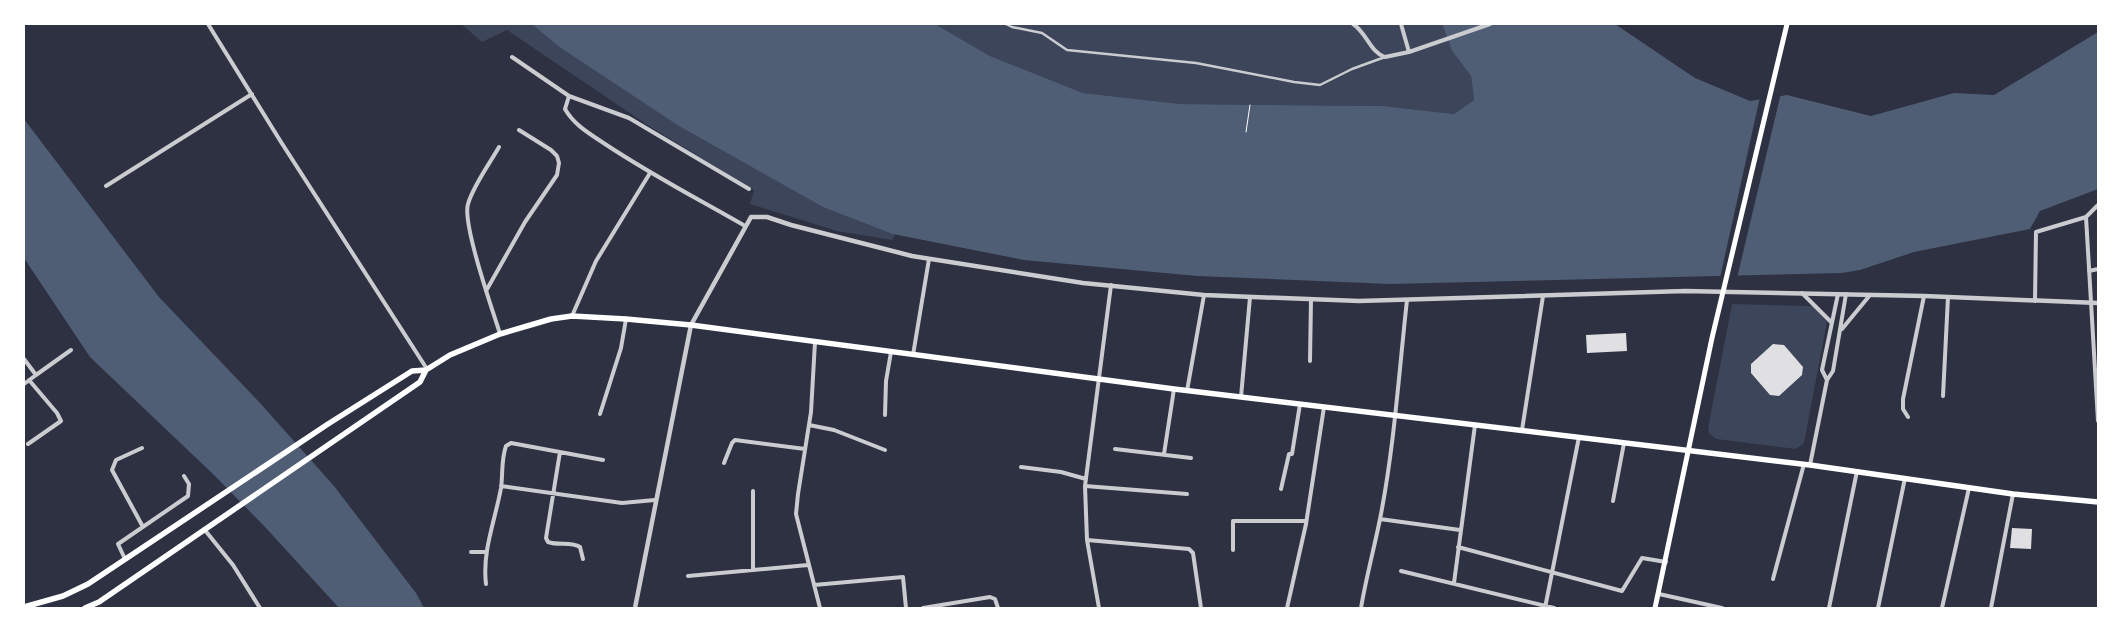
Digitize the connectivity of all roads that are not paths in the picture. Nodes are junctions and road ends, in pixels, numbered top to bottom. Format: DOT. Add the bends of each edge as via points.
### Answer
graph roads {
  1 [pos="208,24"];
  2 [pos="1006,24"];
  3 [pos="1353,24"];
  4 [pos="1401,24"];
  5 [pos="1490,24"];
  6 [pos="1787,24"];
  7 [pos="1409,52"];
  8 [pos="512,57"];
  9 [pos="1385,57"];
  10 [pos="252,94"];
  11 [pos="569,96"];
  12 [pos="519,130"];
  13 [pos="499,147"];
  14 [pos="650,173"];
  15 [pos="106,186"];
  16 [pos="749,189"];
  17 [pos="2098,205"];
  18 [pos="2086,217"];
  19 [pos="745,226"];
  20 [pos="929,259"];
  21 [pos="2098,269"];
  22 [pos="2089,271"];
  23 [pos="1111,285"];
  24 [pos="486,291"];
  25 [pos="1802,293"];
  26 [pos="1838,294"];
  27 [pos="1846,294"];
  28 [pos="1870,294"];
  29 [pos="1204,295"];
  30 [pos="1250,296"];
  31 [pos="1543,296"];
  32 [pos="1924,296"];
  33 [pos="1948,297"];
  34 [pos="1311,299"];
  35 [pos="1408,300"];
  36 [pos="2034,301"];
  37 [pos="2090,303"];
  38 [pos="2098,303"];
  39 [pos="572,316"];
  40 [pos="626,319"];
  41 [pos="1832,323"];
  42 [pos="690,326"];
  43 [pos="1840,331"];
  44 [pos="500,334"];
  45 [pos="815,342"];
  46 [pos="71,350"];
  47 [pos="891,352"];
  48 [pos="913,355"];
  49 [pos="24,359"];
  50 [pos="1310,361"];
  51 [pos="427,370"];
  52 [pos="36,375"];
  53 [pos="1100,379"];
  54 [pos="29,380"];
  55 [pos="1827,380"];
  56 [pos="24,384"];
  57 [pos="1174,389"];
  58 [pos="1187,391"];
  59 [pos="1943,396"];
  60 [pos="1242,397"];
  61 [pos="1300,404"];
  62 [pos="1324,407"];
  63 [pos="600,414"];
  64 [pos="885,415"];
  65 [pos="1394,415"];
  66 [pos="1908,416"];
  67 [pos="2098,421"];
  68 [pos="809,425"];
  69 [pos="1475,425"];
  70 [pos="1522,430"];
  71 [pos="1579,437"];
  72 [pos="1624,443"];
  73 [pos="28,444"];
  74 [pos="142,448"];
  75 [pos="805,449"];
  76 [pos="1115,449"];
  77 [pos="885,450"];
  78 [pos="560,452"];
  79 [pos="1688,452"];
  80 [pos="1164,454"];
  81 [pos="1191,458"];
  82 [pos="602,460"];
  83 [pos="724,463"];
  84 [pos="1807,464"];
  85 [pos="1021,467"];
  86 [pos="1857,471"];
  87 [pos="184,476"];
  88 [pos="1905,478"];
  89 [pos="1086,479"];
  90 [pos="501,486"];
  91 [pos="1085,486"];
  92 [pos="1969,488"];
  93 [pos="1281,489"];
  94 [pos="753,491"];
  95 [pos="554,494"];
  96 [pos="1187,494"];
  97 [pos="2014,494"];
  98 [pos="655,500"];
  99 [pos="1613,501"];
  100 [pos="2098,502"];
  101 [pos="1380,519"];
  102 [pos="1306,521"];
  103 [pos="143,528"];
  104 [pos="204,529"];
  105 [pos="1460,530"];
  106 [pos="1087,540"];
  107 [pos="1458,548"];
  108 [pos="1233,550"];
  109 [pos="471,552"];
  110 [pos="486,552"];
  111 [pos="125,559"];
  112 [pos="583,559"];
  113 [pos="1666,562"];
  114 [pos="808,565"];
  115 [pos="753,570"];
  116 [pos="1401,570"];
  117 [pos="1552,571"];
  118 [pos="688,576"];
  119 [pos="1773,579"];
  120 [pos="486,584"];
  121 [pos="1454,584"];
  122 [pos="814,586"];
  123 [pos="1659,594"];
  124 [pos="24,607"];
  125 [pos="1545,607"];
  126 [pos="85,608"];
  127 [pos="260,608"];
  128 [pos="635,608"];
  129 [pos="820,608"];
  130 [pos="906,608"];
  131 [pos="924,608"];
  132 [pos="998,608"];
  133 [pos="1100,608"];
  134 [pos="1201,608"];
  135 [pos="1287,608"];
  136 [pos="1361,608"];
  137 [pos="1554,608"];
  138 [pos="1655,608"];
  139 [pos="1722,608"];
  140 [pos="1829,608"];
  141 [pos="1878,608"];
  142 [pos="1942,608"];
  143 [pos="1991,608"];
  1 -- 10 [label="street"];
  2 -- 9 [label="street" via="1042,33 1067,50 1196,63 1320,85"];
  3 -- 9 [label="street" via="1374,50"];
  4 -- 7 [label="street"];
  5 -- 7 [label="street"];
  6 -- 79 [label="main road"];
  7 -- 9 [label="street"];
  8 -- 11 [label="street"];
  10 -- 15 [label="street"];
  10 -- 51 [label="street"];
  11 -- 14 [label="street" via="565,109 570,119"];
  11 -- 16 [label="street" via="629,118"];
  12 -- 24 [label="street" via="551,150 559,163 556,175"];
  13 -- 24 [label="street" via="468,204 467,218"];
  14 -- 19 [label="street"];
  14 -- 39 [label="street" via="596,260"];
  17 -- 18 [label="street"];
  18 -- 22 [label="street"];
  18 -- 36 [label="street" via="2036,232"];
  19 -- 20 [label="street" via="751,217 767,216 791,225"];
  19 -- 42 [label="street"];
  20 -- 23 [label="street"];
  20 -- 48 [label="street"];
  21 -- 22 [label="street"];
  22 -- 37 [label="street"];
  23 -- 29 [label="street"];
  23 -- 53 [label="street"];
  24 -- 44 [label="street"];
  25 -- 26 [label="street"];
  25 -- 31 [label="street" via="1685,291"];
  25 -- 41 [label="street"];
  26 -- 27 [label="street"];
  26 -- 41 [label="street"];
  27 -- 28 [label="street"];
  27 -- 43 [label="street"];
  28 -- 32 [label="street"];
  28 -- 43 [label="street"];
  29 -- 30 [label="street"];
  29 -- 58 [label="street"];
  30 -- 34 [label="street"];
  30 -- 60 [label="street"];
  31 -- 35 [label="street"];
  31 -- 70 [label="street"];
  32 -- 33 [label="street"];
  32 -- 66 [label="street" via="1903,399 1903,409"];
  33 -- 36 [label="street"];
  33 -- 59 [label="street"];
  34 -- 35 [label="street"];
  34 -- 50 [label="street"];
  35 -- 65 [label="street"];
  36 -- 37 [label="street"];
  37 -- 38 [label="street"];
  37 -- 67 [label="street"];
  39 -- 40 [label="main road"];
  39 -- 44 [label="main road"];
  40 -- 42 [label="main road"];
  40 -- 63 [label="street" via="621,348"];
  41 -- 55 [label="street" via="1822,370"];
  42 -- 45 [label="main road"];
  42 -- 98 [label="street"];
  43 -- 55 [label="street" via="1834,371"];
  44 -- 51 [label="main road" via="450,354"];
  45 -- 47 [label="main road"];
  45 -- 68 [label="street"];
  46 -- 52 [label="street"];
  47 -- 48 [label="main road"];
  47 -- 64 [label="street"];
  48 -- 53 [label="main road"];
  49 -- 52 [label="street"];
  51 -- 104 [label="main road" via="420,382"];
  51 -- 111 [label="main road" via="412,371"];
  52 -- 54 [label="street"];
  53 -- 57 [label="main road"];
  53 -- 89 [label="street"];
  54 -- 56 [label="street"];
  54 -- 73 [label="street" via="61,421"];
  55 -- 84 [label="street"];
  57 -- 58 [label="main road"];
  57 -- 80 [label="street"];
  58 -- 60 [label="main road"];
  60 -- 61 [label="main road"];
  61 -- 62 [label="main road"];
  61 -- 93 [label="street" via="1292,454 1289,454"];
  62 -- 65 [label="main road"];
  62 -- 102 [label="street"];
  65 -- 69 [label="main road"];
  65 -- 101 [label="street"];
  68 -- 75 [label="street"];
  68 -- 77 [label="street" via="834,430"];
  69 -- 70 [label="main road"];
  69 -- 105 [label="street"];
  70 -- 71 [label="main road"];
  71 -- 72 [label="main road"];
  71 -- 117 [label="street"];
  72 -- 79 [label="main road"];
  72 -- 99 [label="street"];
  74 -- 103 [label="street" via="116,460 112,470"];
  75 -- 83 [label="street" via="735,440"];
  75 -- 114 [label="street" via="796,514"];
  76 -- 80 [label="street"];
  78 -- 82 [label="street"];
  78 -- 90 [label="street" via="511,444 506,446"];
  78 -- 95 [label="street"];
  79 -- 84 [label="main road"];
  79 -- 113 [label="main road"];
  80 -- 81 [label="street"];
  84 -- 86 [label="main road"];
  84 -- 119 [label="street"];
  85 -- 89 [label="street"];
  86 -- 88 [label="main road"];
  86 -- 140 [label="street"];
  87 -- 103 [label="street" via="188,496"];
  88 -- 92 [label="main road"];
  88 -- 141 [label="street"];
  89 -- 91 [label="street"];
  90 -- 95 [label="street"];
  90 -- 110 [label="street"];
  91 -- 96 [label="street"];
  91 -- 106 [label="street"];
  92 -- 97 [label="main road"];
  92 -- 142 [label="street"];
  94 -- 115 [label="street"];
  95 -- 98 [label="street" via="622,503"];
  95 -- 112 [label="street" via="546,538 554,544 577,544"];
  97 -- 100 [label="main road"];
  97 -- 143 [label="street"];
  98 -- 128 [label="street"];
  101 -- 105 [label="street"];
  101 -- 136 [label="street"];
  102 -- 108 [label="street" via="1233,521"];
  102 -- 135 [label="street"];
  103 -- 111 [label="street" via="118,544"];
  104 -- 126 [label="main road" via="99,602"];
  104 -- 127 [label="street" via="233,565"];
  105 -- 107 [label="street"];
  106 -- 133 [label="street"];
  106 -- 134 [label="street" via="1189,549 1193,553"];
  107 -- 117 [label="street"];
  107 -- 121 [label="street"];
  109 -- 110 [label="street"];
  110 -- 120 [label="street"];
  111 -- 124 [label="main road" via="88,584 63,596"];
  113 -- 117 [label="street" via="1642,558 1622,590"];
  113 -- 123 [label="main road"];
  114 -- 115 [label="street"];
  114 -- 122 [label="street"];
  115 -- 118 [label="street"];
  116 -- 121 [label="street"];
  117 -- 125 [label="street"];
  121 -- 125 [label="street"];
  122 -- 129 [label="street"];
  122 -- 130 [label="street" via="903,577"];
  123 -- 138 [label="main road"];
  123 -- 139 [label="street"];
  125 -- 137 [label="street"];
  131 -- 132 [label="street" via="990,597 995,599"];
}
